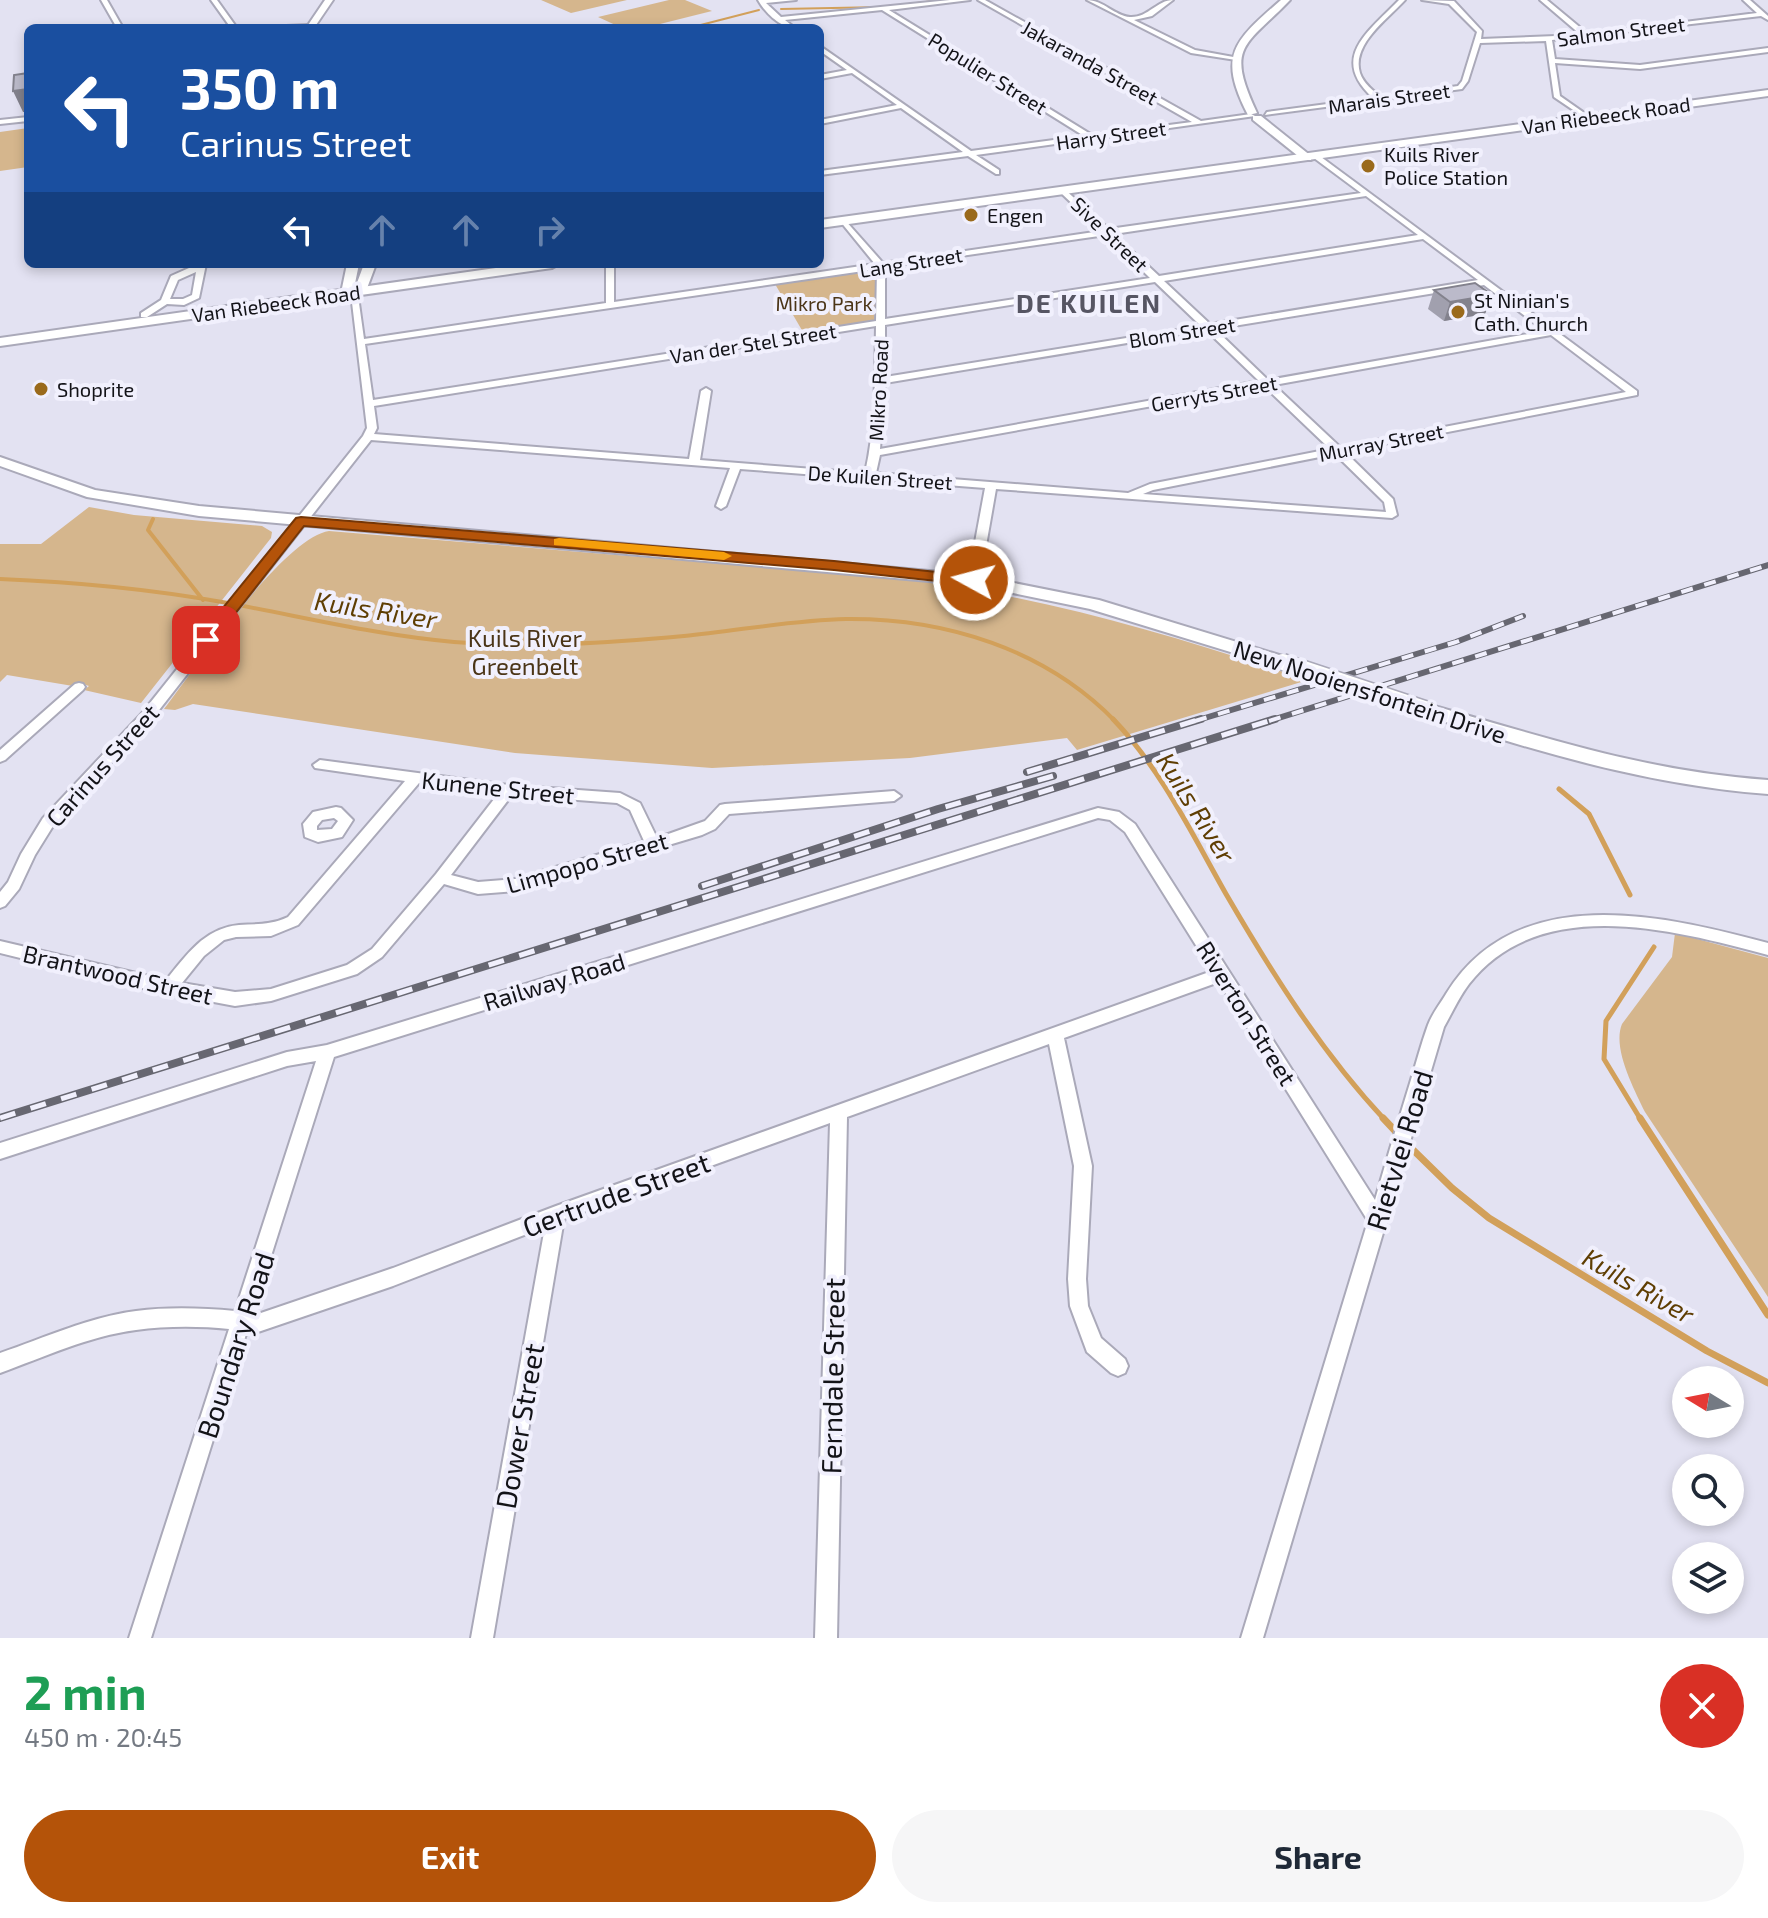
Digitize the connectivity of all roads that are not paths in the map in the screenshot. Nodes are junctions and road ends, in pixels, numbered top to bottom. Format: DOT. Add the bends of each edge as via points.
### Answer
graph roads {
  1 [pos="104,0"];
  2 [pos="214,0"];
  3 [pos="329,0"];
  4 [pos="793,0"];
  5 [pos="967,0"];
  6 [pos="981,0"];
  7 [pos="1090,0"];
  8 [pos="1170,0"];
  9 [pos="1286,0"];
  10 [pos="1402,0"];
  11 [pos="1425,0"];
  12 [pos="1746,0"];
  13 [pos="761,1"];
  14 [pos="1450,1"];
  15 [pos="1548,1"];
  16 [pos="884,9"];
  17 [pos="1766,14"];
  18 [pos="780,19"];
  19 [pos="1127,19"];
  20 [pos="118,24"];
  21 [pos="231,24"];
  22 [pos="313,24"];
  23 [pos="787,24"];
  24 [pos="1587,36"];
  25 [pos="1549,40"];
  26 [pos="1479,41"];
  27 [pos="1768,50"];
  28 [pos="824,51"];
  29 [pos="1236,58"];
  30 [pos="1554,61"];
  31 [pos="854,71"];
  32 [pos="824,76"];
  33 [pos="1768,93"];
  34 [pos="1379,99"];
  35 [pos="903,106"];
  36 [pos="1259,115"];
  37 [pos="1588,118"];
  38 [pos="24,119"];
  39 [pos="824,121"];
  40 [pos="0,122"];
  41 [pos="1200,123"];
  42 [pos="1091,137"];
  43 [pos="971,153"];
  44 [pos="1311,156"];
  45 [pos="824,172"];
  46 [pos="996,172"];
  47 [pos="1063,190"];
  48 [pos="1367,194"];
  49 [pos="844,221"];
  50 [pos="824,224"];
  51 [pos="1110,233"];
  52 [pos="1423,237"];
  53 [pos="881,266"];
  54 [pos="196,268"];
  55 [pos="201,268"];
  56 [pos="353,268"];
  57 [pos="368,268"];
  58 [pos="487,268"];
  59 [pos="522,268"];
  60 [pos="610,268"];
  61 [pos="1157,279"];
  62 [pos="1484,282"];
  63 [pos="354,290"];
  64 [pos="165,301"];
  65 [pos="610,307"];
  66 [pos="144,315"];
  67 [pos="881,322"];
  68 [pos="1210,328"];
  69 [pos="1552,332"];
  70 [pos="0,335"];
  71 [pos="0,342"];
  72 [pos="360,342"];
  73 [pos="880,381"];
  74 [pos="1267,383"];
  75 [pos="706,391"];
  76 [pos="368,404"];
  77 [pos="368,437"];
  78 [pos="1338,450"];
  79 [pos="0,453"];
  80 [pos="875,453"];
  81 [pos="0,461"];
  82 [pos="694,462"];
  83 [pos="736,465"];
  84 [pos="29,470"];
  85 [pos="870,476"];
  86 [pos="991,485"];
  87 [pos="1130,496"];
  88 [pos="721,506"];
  89 [pos="1392,515"];
  90 [pos="301,521"];
  91 [pos="974,580"];
  92 [pos="79,687"];
  93 [pos="0,757"];
  94 [pos="320,765"];
  95 [pos="415,779"];
  96 [pos="1768,787"];
  97 [pos="508,790"];
  98 [pos="894,796"];
  99 [pos="1107,814"];
  100 [pos="342,829"];
  101 [pos="365,838"];
  102 [pos="652,843"];
  103 [pos="20,870"];
  104 [pos="441,878"];
  105 [pos="0,894"];
  106 [pos="0,902"];
  107 [pos="1768,949"];
  108 [pos="2,950"];
  109 [pos="1223,974"];
  110 [pos="170,987"];
  111 [pos="1055,1035"];
  112 [pos="327,1052"];
  113 [pos="839,1113"];
  114 [pos="0,1151"];
  115 [pos="556,1214"];
  116 [pos="1378,1221"];
  117 [pos="242,1321"];
  118 [pos="0,1363"];
  119 [pos="1118,1366"];
  120 [pos="140,1638"];
  121 [pos="482,1638"];
  122 [pos="826,1638"];
  123 [pos="1252,1638"];
  1 -- 20 [label="street"];
  2 -- 21 [label="street"];
  3 -- 22 [label="street"];
  4 -- 13 [label="street"];
  5 -- 16 [label="street"];
  6 -- 41 [label="street, Jakaranda Street"];
  7 -- 19 [label="street"];
  8 -- 19 [label="street" via="1150,15"];
  9 -- 29 [label="street" via="1254,29"];
  10 -- 34 [label="street" via="1354,60 1364,88"];
  11 -- 14 [label="street"];
  12 -- 17 [label="street"];
  13 -- 18 [label="street"];
  14 -- 26 [label="street" via="1478,28"];
  15 -- 24 [label="street"];
  16 -- 18 [label="street"];
  16 -- 42 [label="street, Populier Street"];
  17 -- 24 [label="street, Salmon Street"];
  18 -- 23 [label="street"];
  19 -- 29 [label="street" via="1199,54"];
  24 -- 25 [label="street, Salmon Street"];
  25 -- 26 [label="street, Salmon Street"];
  25 -- 30 [label="street"];
  26 -- 34 [label="street, Marais Street" via="1460,88"];
  27 -- 30 [label="street" via="1640,67"];
  28 -- 31 [label="street"];
  29 -- 36 [label="street" via="1237,83"];
  30 -- 37 [label="street" via="1557,97"];
  31 -- 32 [label="street"];
  31 -- 35 [label="street"];
  33 -- 37 [label="main road, Van Riebeeck Road"];
  34 -- 36 [label="street, Marais Street"];
  35 -- 39 [label="street"];
  35 -- 43 [label="street"];
  36 -- 41 [label="street, Harry Street"];
  36 -- 44 [label="street"];
  37 -- 44 [label="main road, Van Riebeeck Road"];
  38 -- 40 [label="street"];
  41 -- 42 [label="street, Harry Street"];
  42 -- 43 [label="street, Harry Street"];
  43 -- 45 [label="street, Harry Street"];
  43 -- 46 [label="street"];
  44 -- 47 [label="main road, Van Riebeeck Road"];
  44 -- 48 [label="street"];
  47 -- 49 [label="main road, Van Riebeeck Road"];
  47 -- 51 [label="street, Sive Street"];
  48 -- 51 [label="street, Lang Street"];
  48 -- 52 [label="street"];
  49 -- 50 [label="main road, Van Riebeeck Road"];
  49 -- 53 [label="street"];
  51 -- 53 [label="street, Lang Street"];
  51 -- 61 [label="street, Sive Street"];
  52 -- 61 [label="street, Van der Stel Street"];
  52 -- 62 [label="street"];
  53 -- 65 [label="street, Lang Street"];
  53 -- 67 [label="street, Mikro Road"];
  54 -- 64 [label="street" via="174,278"];
  55 -- 64 [label="street" via="196,296 184,302"];
  56 -- 63 [label="street"];
  57 -- 63 [label="street"];
  58 -- 63 [label="main road, Van Riebeeck Road"];
  59 -- 63 [label="main road, Van Riebeeck Road"];
  60 -- 65 [label="street"];
  61 -- 67 [label="street, Van der Stel Street"];
  61 -- 68 [label="street, Sive Street"];
  62 -- 68 [label="street, Blom Street"];
  62 -- 69 [label="street"];
  63 -- 66 [label="main road, Van Riebeeck Road"];
  63 -- 71 [label="main road, Van Riebeeck Road"];
  63 -- 72 [label="street"];
  64 -- 66 [label="street"];
  65 -- 72 [label="street, Lang Street"];
  66 -- 70 [label="main road, Van Riebeeck Road"];
  67 -- 73 [label="street, Mikro Road"];
  67 -- 76 [label="street, Van der Stel Street"];
  68 -- 73 [label="street, Blom Street"];
  68 -- 74 [label="street, Sive Street"];
  69 -- 74 [label="street, Gerryts Street"];
  69 -- 78 [label="street, Murray Street" via="1634,393"];
  72 -- 76 [label="street"];
  73 -- 80 [label="street, Mikro Road"];
  74 -- 78 [label="street, Sive Street"];
  74 -- 80 [label="street, Gerryts Street"];
  75 -- 82 [label="street"];
  76 -- 77 [label="street"];
  77 -- 82 [label="street, De Kuilen Street"];
  77 -- 90 [label="street, Carinus Street"];
  78 -- 87 [label="street, Murray Street" via="1150,487"];
  78 -- 89 [label="street, Sive Street" via="1389,501"];
  79 -- 84 [label="street"];
  80 -- 85 [label="street, Mikro Road"];
  81 -- 84 [label="street"];
  82 -- 83 [label="street, De Kuilen Street"];
  83 -- 85 [label="street, De Kuilen Street"];
  83 -- 88 [label="street"];
  84 -- 90 [label="street, New Nooiensfontein Drive" via="115,499"];
  85 -- 86 [label="street, De Kuilen Street"];
  86 -- 87 [label="street, De Kuilen Street"];
  86 -- 91 [label="street"];
  87 -- 89 [label="street, De Kuilen Street"];
  90 -- 91 [label="street, New Nooiensfontein Drive"];
  90 -- 103 [label="street, Carinus Street" via="138,727 60,807"];
  91 -- 96 [label="street, New Nooiensfontein Drive, bridge" via="1093,604 1542,747 1680,778"];
  92 -- 93 [label="street"];
  94 -- 95 [label="street, Kunene Street"];
  95 -- 97 [label="street, Kunene Street"];
  95 -- 101 [label="street"];
  97 -- 102 [label="street, Kunene Street" via="628,801"];
  97 -- 104 [label="street, Brantwood Street"];
  98 -- 102 [label="street, Limpopo Street" via="725,809 705,828"];
  99 -- 109 [label="street, Riverton Street" via="1130,828"];
  99 -- 112 [label="street, Railway Road" via="1090,813"];
  100 -- 101 [label="street"];
  101 -- 110 [label="street" via="293,921 264,933 220,935"];
  102 -- 104 [label="street, Limpopo Street" via="515,885 478,888"];
  103 -- 105 [label="street, Carinus Street"];
  103 -- 106 [label="street, Carinus Street"];
  104 -- 110 [label="street, Brantwood Street" via="366,962 352,970 271,995 235,999"];
  107 -- 116 [label="street, Rietvlei Road" via="1687,927 1615,919 1558,924 1505,944 1476,964 1450,995 1436,1025"];
  108 -- 110 [label="street, Brantwood Street"];
  109 -- 111 [label="street, Gertrude Street"];
  109 -- 116 [label="street, Riverton Street"];
  111 -- 113 [label="street, Gertrude Street"];
  111 -- 119 [label="street" via="1083,1166 1079,1306 1094,1345"];
  112 -- 114 [label="street, Railway Road" via="287,1059"];
  112 -- 117 [label="street, Boundary Road"];
  113 -- 115 [label="street, Gertrude Street"];
  113 -- 122 [label="street, Ferndale Street"];
  115 -- 117 [label="street, Gertrude Street" via="393,1277 258,1323"];
  115 -- 121 [label="street, Dower Street"];
  116 -- 123 [label="street, Rietvlei Road"];
  117 -- 118 [label="street, Gertrude Street" via="137,1320"];
  117 -- 120 [label="street, Boundary Road"];
}
